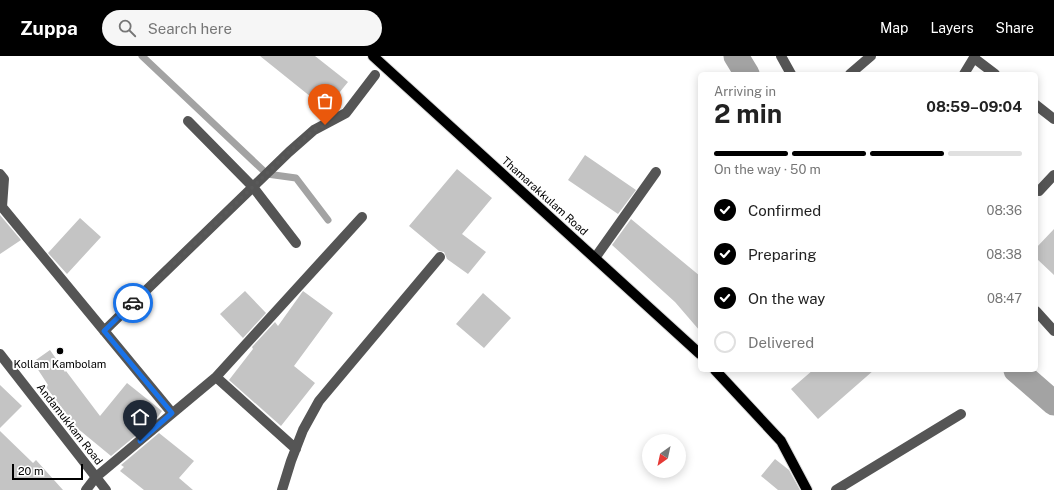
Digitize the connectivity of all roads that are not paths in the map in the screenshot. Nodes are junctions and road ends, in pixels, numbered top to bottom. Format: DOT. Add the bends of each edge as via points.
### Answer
graph roads {
  1 [pos="373,56"];
  2 [pos="781,56"];
  3 [pos="871,56"];
  4 [pos="974,57"];
  5 [pos="790,72"];
  6 [pos="852,72"];
  7 [pos="965,72"];
  8 [pos="992,72"];
  9 [pos="376,75"];
  10 [pos="1038,107"];
  11 [pos="1054,119"];
  12 [pos="188,121"];
  13 [pos="656,172"];
  14 [pos="0,174"];
  15 [pos="1054,175"];
  16 [pos="253,187"];
  17 [pos="1039,191"];
  18 [pos="362,217"];
  19 [pos="296,244"];
  20 [pos="440,257"];
  21 [pos="595,258"];
  22 [pos="1038,313"];
  23 [pos="104,331"];
  24 [pos="1054,331"];
  25 [pos="698,352"];
  26 [pos="0,354"];
  27 [pos="716,372"];
  28 [pos="216,377"];
  29 [pos="172,413"];
  30 [pos="961,414"];
  31 [pos="296,449"];
  32 [pos="96,477"];
  33 [pos="86,490"];
  34 [pos="106,490"];
  35 [pos="282,490"];
  36 [pos="806,490"];
  37 [pos="836,490"];
  1 -- 21 [label="main road, Thamarakkulam Road"];
  2 -- 5 [label="street"];
  3 -- 6 [label="street"];
  4 -- 7 [label="street"];
  4 -- 8 [label="street"];
  9 -- 16 [label="street" via="346,113 314,130"];
  10 -- 11 [label="street"];
  12 -- 16 [label="street"];
  13 -- 21 [label="street"];
  14 -- 23 [label="street" via="4,179 2,207"];
  15 -- 17 [label="street"];
  16 -- 19 [label="street"];
  16 -- 23 [label="street"];
  18 -- 28 [label="street"];
  20 -- 31 [label="street" via="319,401"];
  21 -- 25 [label="main road, Thamarakkulam Road"];
  22 -- 24 [label="street"];
  23 -- 29 [label="street"];
  26 -- 32 [label="street, Andamukkam Road"];
  27 -- 36 [label="main road" via="781,441"];
  28 -- 29 [label="street"];
  28 -- 31 [label="street"];
  29 -- 32 [label="street"];
  30 -- 37 [label="street"];
  31 -- 35 [label="street"];
  32 -- 33 [label="street"];
  32 -- 34 [label="street, Andamukkam Road"];
}
